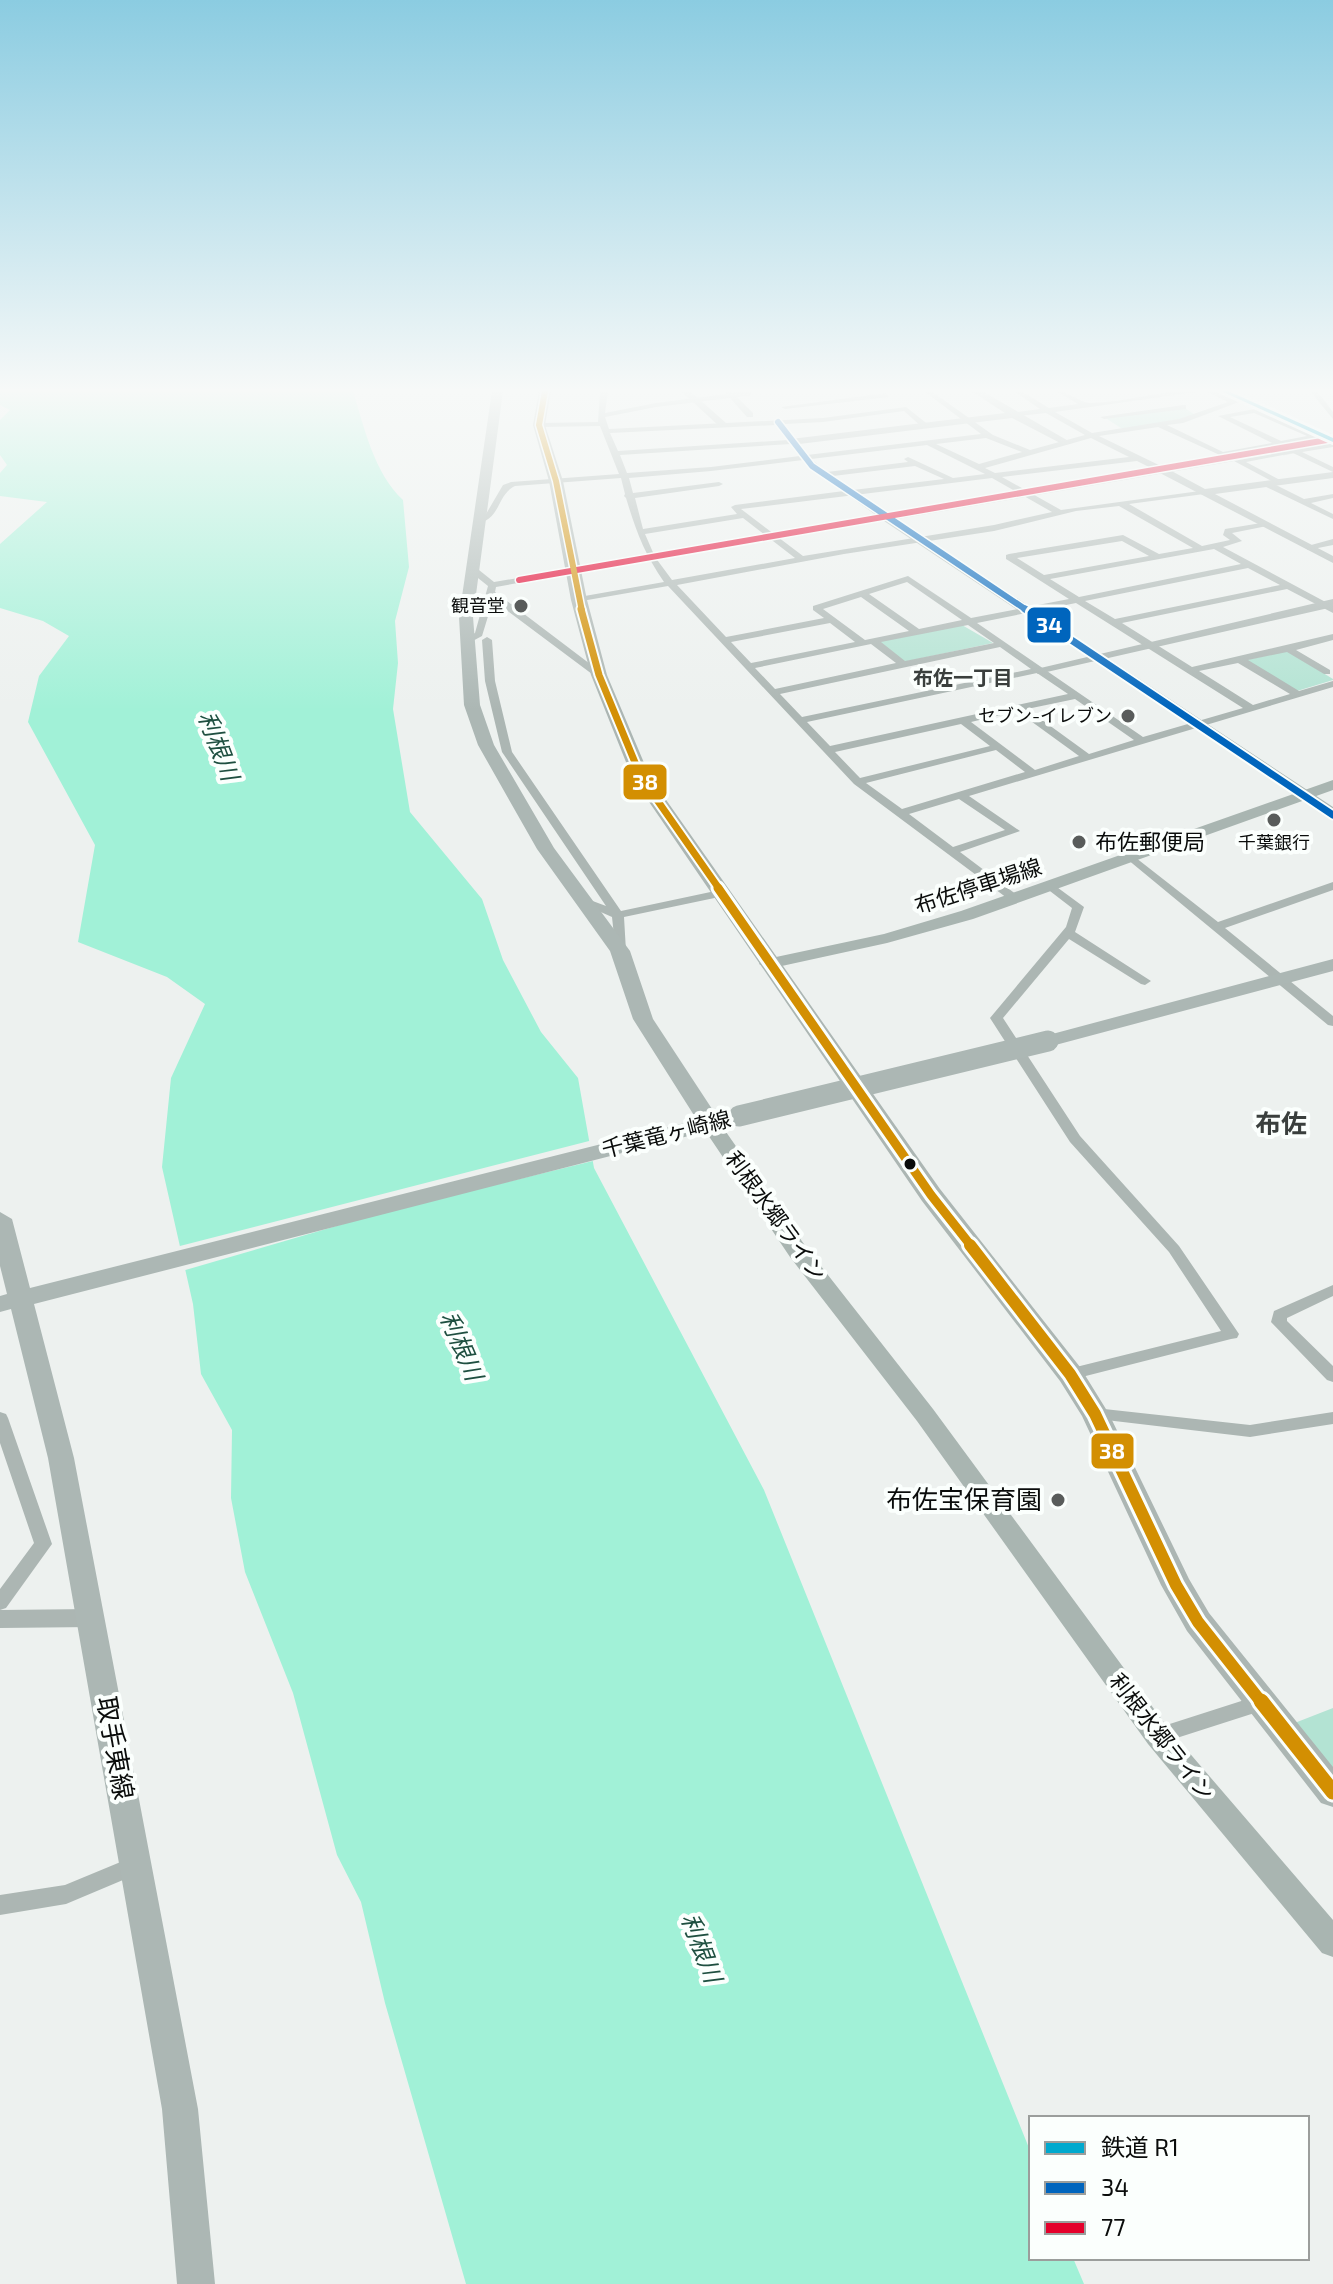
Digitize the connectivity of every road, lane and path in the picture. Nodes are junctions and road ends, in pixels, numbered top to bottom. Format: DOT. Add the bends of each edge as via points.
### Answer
graph roads {
  1 [pos="481,498"];
  2 [pos="500,498"];
  3 [pos="559,498"];
  4 [pos="629,498"];
  5 [pos="802,498"];
  6 [pos="858,498"];
  7 [pos="997,498"];
  8 [pos="1032,498"];
  9 [pos="1161,498"];
  10 [pos="1214,498"];
  11 [pos="1296,498"];
  12 [pos="1325,498"];
  13 [pos="1303,502"];
  14 [pos="1119,503"];
  15 [pos="1060,513"];
  16 [pos="744,515"];
  17 [pos="885,517"];
  18 [pos="1333,517"];
  19 [pos="477,522"];
  20 [pos="1264,524"];
  21 [pos="640,532"];
  22 [pos="771,536"];
  23 [pos="918,539"];
  24 [pos="1333,542"];
  25 [pos="1215,546"];
  26 [pos="1308,547"];
  27 [pos="1201,549"];
  28 [pos="651,557"];
  29 [pos="1158,557"];
  30 [pos="802,559"];
  31 [pos="1333,560"];
  32 [pos="1249,565"];
  33 [pos="471,568"];
  34 [pos="574,570"];
  35 [pos="1041,578"];
  36 [pos="670,583"];
  37 [pos="1288,586"];
  38 [pos="491,589"];
  39 [pos="863,594"];
  40 [pos="1078,599"];
  41 [pos="579,600"];
  42 [pos="1330,606"];
  43 [pos="1025,610"];
  44 [pos="831,620"];
  45 [pos="970,622"];
  46 [pos="1115,622"];
  47 [pos="917,632"];
  48 [pos="1333,637"];
  49 [pos="487,640"];
  50 [pos="725,640"];
  51 [pos="466,641"];
  52 [pos="868,642"];
  53 [pos="1001,644"];
  54 [pos="1150,644"];
  55 [pos="1288,649"];
  56 [pos="1095,657"];
  57 [pos="1239,659"];
  58 [pos="903,664"];
  59 [pos="750,666"];
  60 [pos="1038,670"];
  61 [pos="1190,670"];
  62 [pos="1331,672"];
  63 [pos="599,675"];
  64 [pos="1333,684"];
  65 [pos="773,692"];
  66 [pos="1297,694"];
  67 [pos="1074,696"];
  68 [pos="1019,708"];
  69 [pos="1251,708"];
  70 [pos="962,720"];
  71 [pos="799,721"];
  72 [pos="1199,726"];
  73 [pos="1142,741"];
  74 [pos="997,747"];
  75 [pos="828,750"];
  76 [pos="1087,757"];
  77 [pos="1033,773"];
  78 [pos="858,782"];
  79 [pos="1333,785"];
  80 [pos="960,795"];
  81 [pos="1304,795"];
  82 [pos="901,813"];
  83 [pos="1333,815"];
  84 [pos="952,851"];
  85 [pos="1131,857"];
  86 [pos="1050,886"];
  87 [pos="1333,886"];
  88 [pos="720,894"];
  89 [pos="1015,898"];
  90 [pos="582,901"];
  91 [pos="618,915"];
  92 [pos="1216,927"];
  93 [pos="1068,933"];
  94 [pos="620,951"];
  95 [pos="768,964"];
  96 [pos="1333,965"];
  97 [pos="1145,981"];
  98 [pos="1284,981"];
  99 [pos="1333,1022"];
  100 [pos="701,1124"];
  101 [pos="0,1219"];
  102 [pos="1333,1290"];
  103 [pos="8,1302"];
  104 [pos="1070,1374"];
  105 [pos="1333,1376"];
  106 [pos="1095,1414"];
  107 [pos="1333,1418"];
  108 [pos="1,1427"];
  109 [pos="0,1603"];
  110 [pos="92,1618"];
  111 [pos="0,1619"];
  112 [pos="1260,1703"];
  113 [pos="1158,1736"];
  114 [pos="1333,1792"];
  115 [pos="136,1865"];
  116 [pos="0,1905"];
  117 [pos="1333,1943"];
  118 [pos="196,2284"];
  1 -- 19 [label="main road, 利根水郷ライン"];
  2 -- 19 [label="street" via="489,516"];
  3 -- 34 [label="highway"];
  4 -- 21 [label="street"];
  5 -- 16 [label="street" via="735,507"];
  6 -- 17 [label="street"];
  7 -- 17 [label="main road"];
  8 -- 15 [label="street"];
  9 -- 14 [label="street"];
  10 -- 20 [label="street"];
  11 -- 13 [label="street"];
  12 -- 13 [label="street"];
  13 -- 18 [label="street"];
  14 -- 15 [label="street"];
  14 -- 27 [label="street"];
  15 -- 23 [label="street"];
  16 -- 21 [label="street"];
  16 -- 22 [label="street"];
  17 -- 22 [label="street"];
  17 -- 23 [label="main road"];
  19 -- 33 [label="main road, 利根水郷ライン"];
  20 -- 25 [label="street" via="1228,531 1238,541"];
  20 -- 26 [label="street"];
  21 -- 28 [label="street"];
  22 -- 28 [label="street"];
  22 -- 30 [label="street"];
  23 -- 30 [label="street"];
  23 -- 43 [label="main road"];
  24 -- 26 [label="street"];
  25 -- 27 [label="street"];
  25 -- 32 [label="street"];
  26 -- 31 [label="street"];
  27 -- 29 [label="street"];
  28 -- 34 [label="street"];
  28 -- 36 [label="street"];
  29 -- 35 [label="street"];
  29 -- 35 [label="street" via="1123,538 1009,557"];
  30 -- 36 [label="street"];
  32 -- 37 [label="street"];
  32 -- 40 [label="street"];
  33 -- 38 [label="street"];
  33 -- 51 [label="main road, 利根水郷ライン"];
  34 -- 38 [label="street"];
  34 -- 41 [label="highway"];
  35 -- 40 [label="street"];
  36 -- 41 [label="street"];
  36 -- 50 [label="street"];
  37 -- 42 [label="street"];
  37 -- 46 [label="street"];
  38 -- 51 [label="street" via="479,634"];
  38 -- 63 [label="street"];
  39 -- 44 [label="street" via="816,608"];
  39 -- 45 [label="street" via="908,579"];
  39 -- 47 [label="street"];
  40 -- 43 [label="street"];
  40 -- 46 [label="street"];
  41 -- 63 [label="highway"];
  42 -- 54 [label="street"];
  43 -- 45 [label="street"];
  43 -- 56 [label="main road"];
  44 -- 50 [label="street"];
  44 -- 52 [label="street"];
  45 -- 47 [label="street"];
  45 -- 53 [label="street"];
  46 -- 54 [label="street"];
  47 -- 52 [label="street"];
  48 -- 55 [label="street"];
  49 -- 91 [label="street" via="494,706 507,752"];
  50 -- 59 [label="street"];
  51 -- 90 [label="main road, 利根水郷ライン" via="472,705 486,745"];
  52 -- 58 [label="street"];
  52 -- 59 [label="street"];
  53 -- 58 [label="street"];
  53 -- 60 [label="street"];
  54 -- 56 [label="street"];
  54 -- 61 [label="street"];
  55 -- 57 [label="street"];
  55 -- 62 [label="street"];
  56 -- 60 [label="street"];
  56 -- 72 [label="main road"];
  57 -- 61 [label="street"];
  57 -- 66 [label="street"];
  58 -- 65 [label="street"];
  59 -- 65 [label="street"];
  60 -- 67 [label="street"];
  60 -- 71 [label="street"];
  61 -- 69 [label="street"];
  63 -- 88 [label="highway" via="641,777"];
  64 -- 66 [label="street"];
  65 -- 71 [label="street"];
  66 -- 69 [label="street"];
  67 -- 68 [label="street"];
  67 -- 73 [label="street"];
  68 -- 70 [label="street"];
  68 -- 76 [label="street"];
  69 -- 72 [label="street"];
  70 -- 74 [label="street"];
  70 -- 75 [label="street"];
  71 -- 75 [label="street"];
  72 -- 73 [label="street"];
  72 -- 81 [label="main road"];
  73 -- 76 [label="street"];
  74 -- 77 [label="street"];
  74 -- 78 [label="street"];
  75 -- 78 [label="street"];
  76 -- 77 [label="street"];
  77 -- 80 [label="street"];
  78 -- 82 [label="street"];
  79 -- 81 [label="main road, 布佐停車場線"];
  80 -- 82 [label="street"];
  80 -- 84 [label="street" via="1014,831"];
  81 -- 83 [label="main road"];
  81 -- 85 [label="main road, 布佐停車場線"];
  82 -- 84 [label="street"];
  84 -- 89 [label="street"];
  85 -- 86 [label="main road, 布佐停車場線"];
  85 -- 92 [label="street"];
  86 -- 89 [label="main road, 布佐停車場線"];
  86 -- 93 [label="street" via="1078,907"];
  87 -- 92 [label="street"];
  88 -- 91 [label="street"];
  88 -- 95 [label="highway"];
  89 -- 95 [label="main road, 布佐停車場線" via="887,938"];
  90 -- 91 [label="street"];
  90 -- 94 [label="main road, 利根水郷ライン"];
  91 -- 94 [label="street"];
  92 -- 98 [label="street"];
  93 -- 97 [label="street"];
  93 -- 104 [label="street" via="996,1018 1075,1139 1174,1249 1231,1334"];
  94 -- 100 [label="main road, 利根水郷ライン" via="643,1019"];
  95 -- 104 [label="highway" via="931,1195"];
  96 -- 98 [label="main road, 千葉竜ヶ崎線"];
  98 -- 99 [label="street"];
  98 -- 100 [label="main road, 千葉竜ヶ崎線, bridge"];
  100 -- 103 [label="main road, 千葉竜ヶ崎線"];
  100 -- 113 [label="main road, 利根水郷ライン" via="916,1403"];
  101 -- 103 [label="main road, 取手東線"];
  102 -- 105 [label="street" via="1280,1315 1279,1322"];
  103 -- 110 [label="main road, 取手東線" via="61,1458"];
  104 -- 106 [label="highway"];
  106 -- 107 [label="street" via="1250,1431"];
  106 -- 112 [label="highway" via="1176,1585"];
  108 -- 109 [label="street" via="43,1544"];
  110 -- 111 [label="street"];
  110 -- 115 [label="main road, 取手東線"];
  112 -- 113 [label="street"];
  112 -- 114 [label="highway"];
  113 -- 117 [label="main road, 利根水郷ライン"];
  115 -- 116 [label="street" via="66,1894"];
  115 -- 118 [label="main road, 取手東線" via="180,2109"];
}
